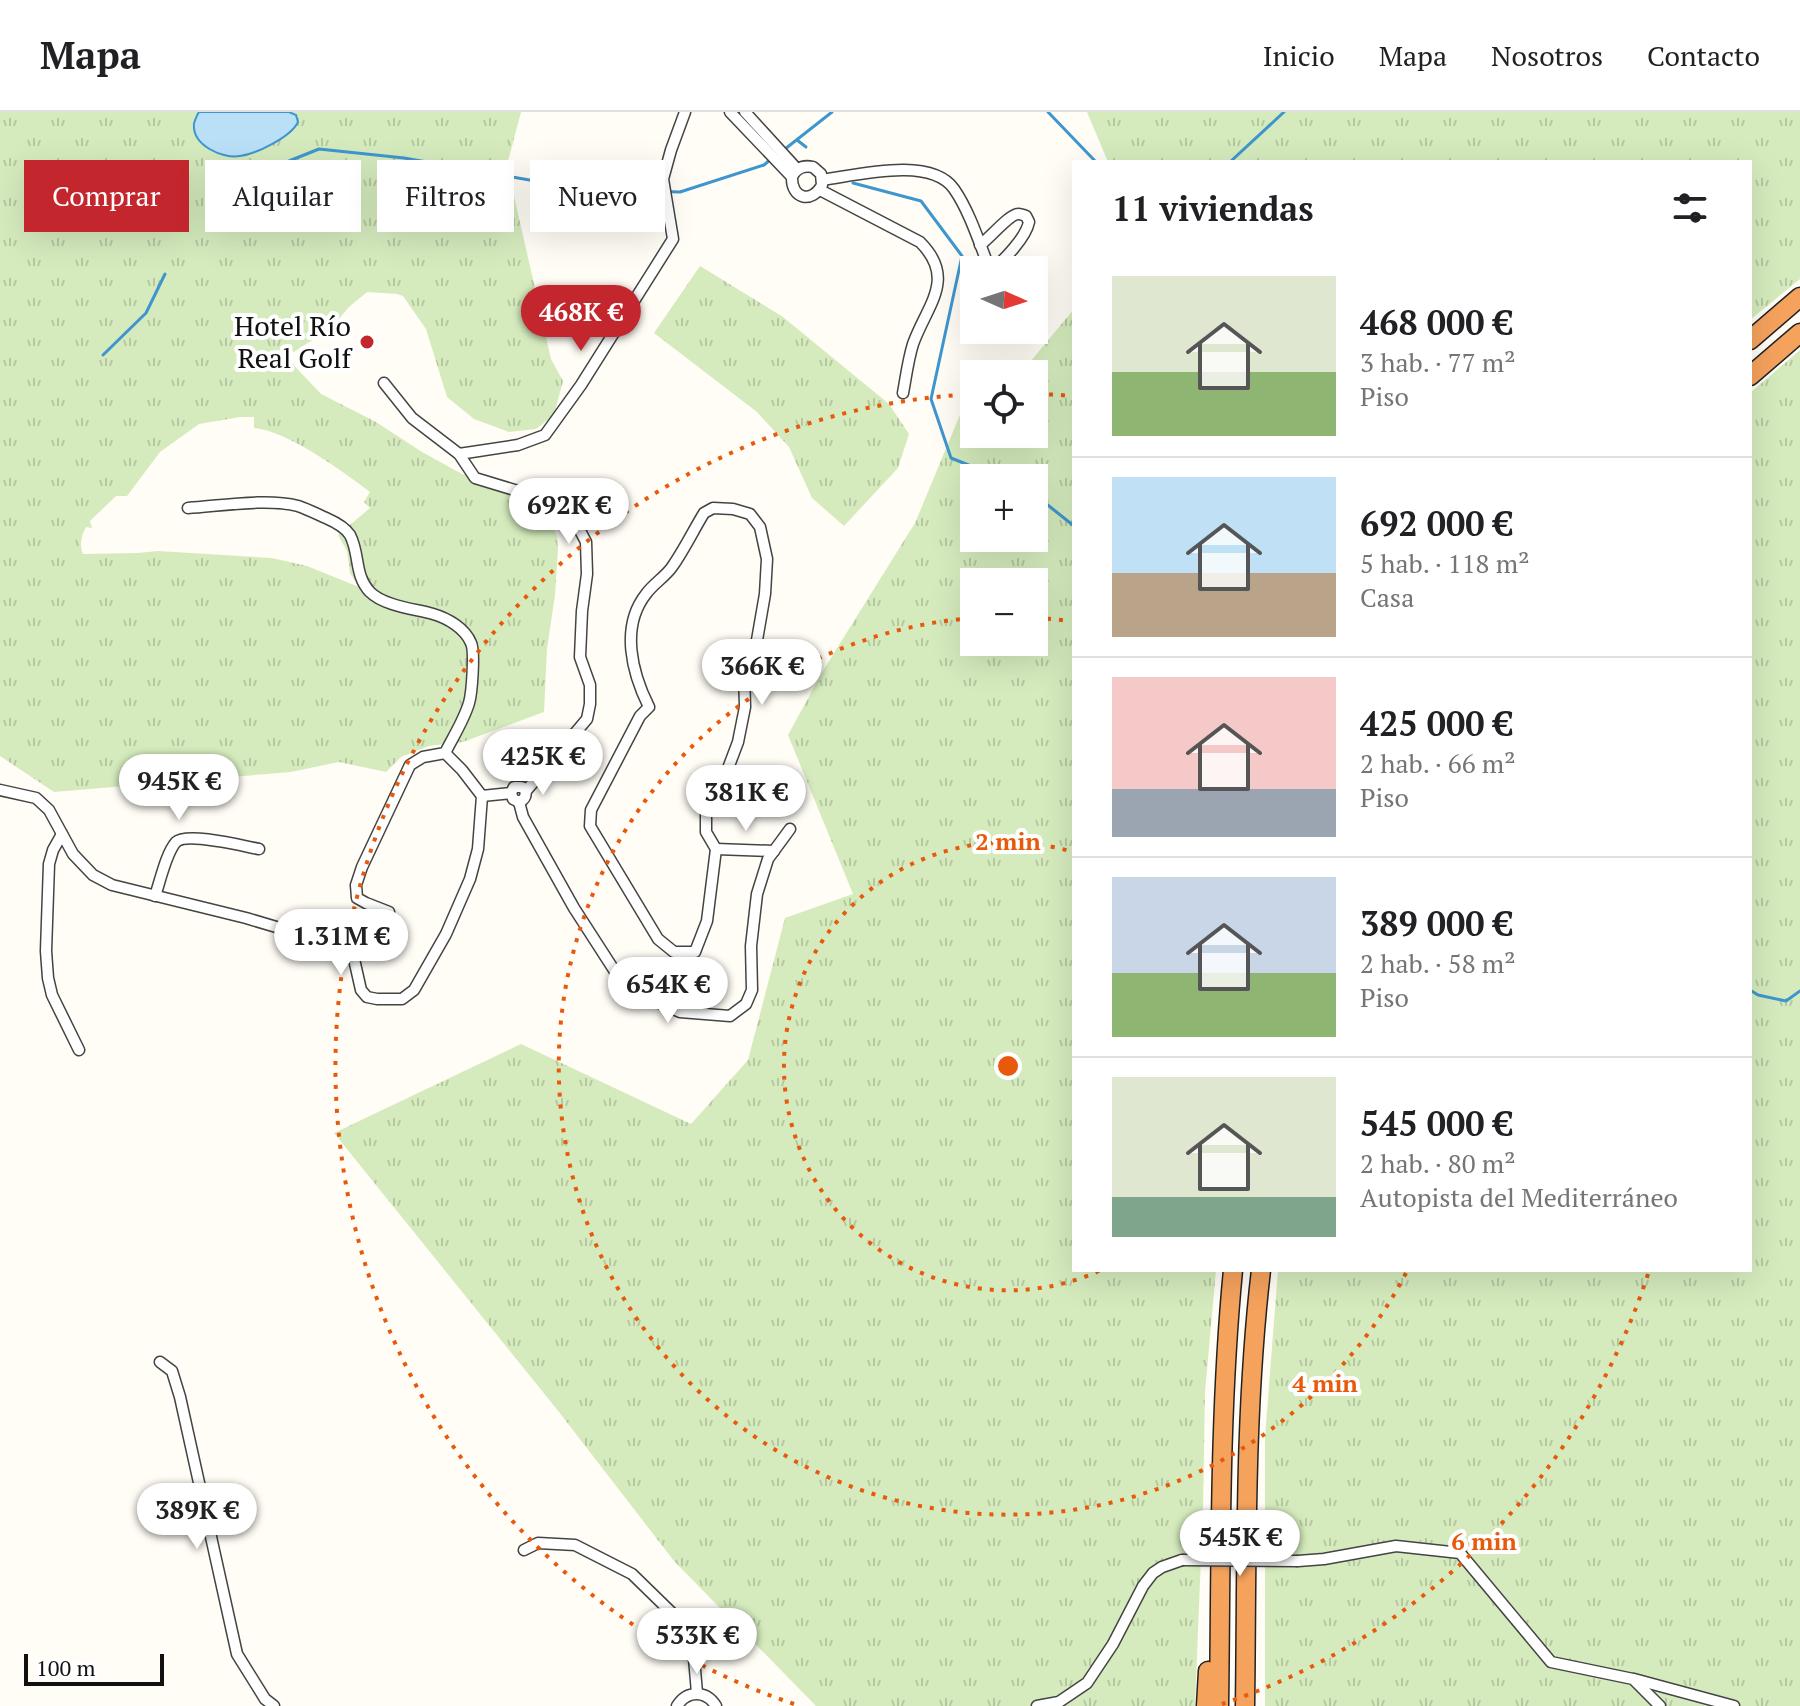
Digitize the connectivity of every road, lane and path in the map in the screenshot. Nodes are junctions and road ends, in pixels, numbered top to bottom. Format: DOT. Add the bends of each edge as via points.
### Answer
graph roads {
  1 [pos="685,112"];
  2 [pos="730,112"];
  3 [pos="745,112"];
  4 [pos="766,142"];
  5 [pos="795,173"];
  6 [pos="821,185"];
  7 [pos="980,245"];
  8 [pos="984,256"];
  9 [pos="1006,256"];
  10 [pos="1800,297"];
  11 [pos="1800,333"];
  12 [pos="1752,338"];
  13 [pos="1752,374"];
  14 [pos="384,383"];
  15 [pos="903,393"];
  16 [pos="459,454"];
  17 [pos="188,508"];
  18 [pos="445,753"];
  19 [pos="0,790"];
  20 [pos="526,791"];
  21 [pos="511,793"];
  22 [pos="482,796"];
  23 [pos="519,802"];
  24 [pos="790,829"];
  25 [pos="62,834"];
  26 [pos="259,849"];
  27 [pos="716,849"];
  28 [pos="774,851"];
  29 [pos="155,896"];
  30 [pos="389,912"];
  31 [pos="79,1050"];
  32 [pos="1233,1272"];
  33 [pos="1260,1276"];
  34 [pos="1227,1337"];
  35 [pos="160,1362"];
  36 [pos="524,1550"];
  37 [pos="1633,1679"];
  38 [pos="697,1693"];
  39 [pos="274,1706"];
  40 [pos="677,1706"];
  41 [pos="716,1706"];
  42 [pos="1037,1706"];
  43 [pos="1206,1706"];
  44 [pos="1219,1706"];
  45 [pos="1245,1706"];
  46 [pos="1257,1706"];
  47 [pos="1660,1706"];
  48 [pos="1734,1706"];
  1 -- 16 [label="street" via="663,179 673,239 581,385 545,435"];
  2 -- 4 [label="street"];
  3 -- 4 [label="street"];
  4 -- 5 [label="street"];
  5 -- 6 [label="street" via="813,167 821,174"];
  5 -- 6 [label="street" via="793,188 800,196 811,196"];
  6 -- 7 [label="street" via="910,169 929,172 953,187"];
  6 -- 15 [label="street" via="920,242 936,264 938,287 912,347"];
  7 -- 8 [label="street"];
  7 -- 9 [label="street" via="1012,215 1026,216 1027,230"];
  10 -- 12 [label="highway"];
  11 -- 13 [label="highway"];
  14 -- 16 [label="street" via="412,418"];
  16 -- 20 [label="street" via="475,478 531,495 574,519 586,542 580,657 590,685 587,719"];
  17 -- 18 [label="street" via="252,502 296,506 338,523 349,533 357,567 372,594 436,615 462,631 472,645 472,684 469,704"];
  18 -- 22 [label="street"];
  18 -- 30 [label="street" via="410,765 362,867 357,898"];
  19 -- 25 [label="street" via="36,798"];
  20 -- 21 [label="street" via="518,786"];
  20 -- 23 [label="street"];
  21 -- 22 [label="street"];
  21 -- 23 [label="street"];
  22 -- 29 [label="street" via="470,879 446,934 414,990 402,999 367,997 347,948"];
  23 -- 28 [label="street" via="566,895 614,970 646,997 680,1012 730,1016 746,1004 752,990 757,894"];
  24 -- 28 [label="street"];
  25 -- 29 [label="street" via="93,875"];
  25 -- 31 [label="street" via="49,864 48,978"];
  26 -- 29 [label="street" via="184,838 168,855"];
  27 -- 27 [label="street" via="706,832 706,814 738,742 744,672 757,640 767,559 760,527 750,514 713,508 704,513 671,569 645,595 631,619 638,685 649,707 605,781 591,810 590,826 658,939 674,952 695,952 707,921"];
  27 -- 28 [label="street"];
  32 -- 34 [label="highway"];
  33 -- 45 [label="highway" via="1248,1450"];
  33 -- 46 [label="highway"];
  34 -- 43 [label="highway" via="1217,1379"];
  34 -- 44 [label="highway"];
  35 -- 39 [label="street" via="172,1371 180,1397 237,1654"];
  36 -- 38 [label="street" via="538,1543 575,1545 632,1574 673,1614 694,1658"];
  37 -- 42 [label="street, bridge" via="1551,1662 1460,1553 1396,1546 1324,1559 1182,1560 1162,1567 1143,1586 1087,1683 1059,1702"];
  37 -- 47 [label="street"];
  37 -- 48 [label="street"];
  38 -- 40 [label="street"];
  38 -- 41 [label="street"];
}
